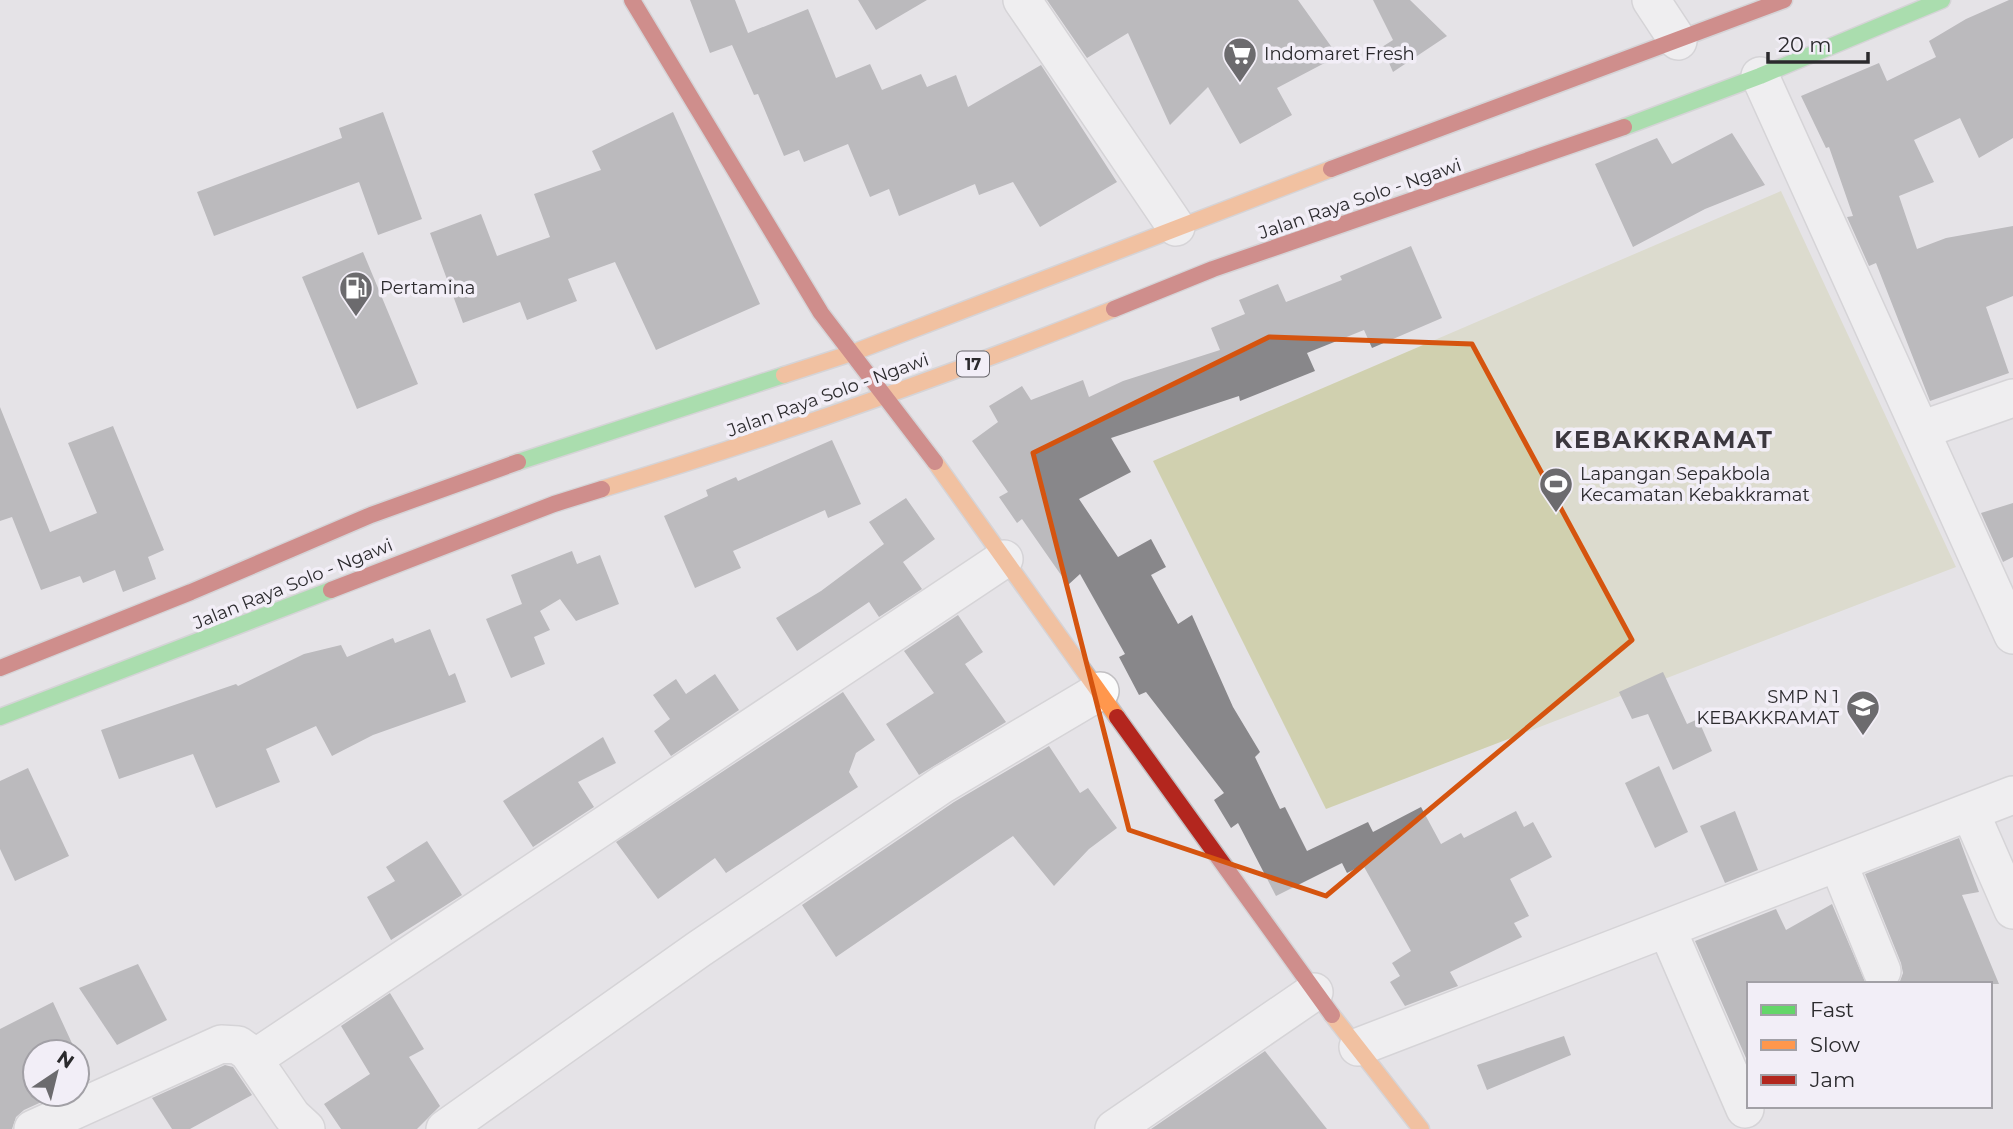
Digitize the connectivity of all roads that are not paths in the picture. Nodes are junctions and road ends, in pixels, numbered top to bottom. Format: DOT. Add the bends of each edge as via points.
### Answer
graph roads {
  1 [pos="632,0"];
  2 [pos="1022,0"];
  3 [pos="1651,0"];
  4 [pos="1784,0"];
  5 [pos="1942,0"];
  6 [pos="1678,41"];
  7 [pos="1760,76"];
  8 [pos="1175,226"];
  9 [pos="852,352"];
  10 [pos="886,395"];
  11 [pos="2013,398"];
  12 [pos="1921,430"];
  13 [pos="1004,559"];
  14 [pos="2013,635"];
  15 [pos="0,668"];
  16 [pos="1100,691"];
  17 [pos="0,717"];
  18 [pos="2013,796"];
  19 [pos="1971,814"];
  20 [pos="1838,863"];
  21 [pos="2013,910"];
  22 [pos="1667,929"];
  23 [pos="1882,971"];
  24 [pos="1314,992"];
  25 [pos="1358,1047"];
  26 [pos="255,1059"];
  27 [pos="1745,1109"];
  28 [pos="1412,1126"];
  29 [pos="33,1129"];
  30 [pos="306,1129"];
  31 [pos="445,1129"];
  32 [pos="1114,1129"];
  1 -- 9 [label="main road" via="783,254"];
  2 -- 8 [label="street"];
  3 -- 6 [label="street"];
  4 -- 6 [label="main road, Jalan Raya Solo - Ngawi"];
  5 -- 7 [label="main road, Jalan Raya Solo - Ngawi / 17"];
  6 -- 8 [label="main road, Jalan Raya Solo - Ngawi"];
  7 -- 10 [label="main road, Jalan Raya Solo - Ngawi / 17" via="1556,153 1213,269"];
  7 -- 12 [label="street"];
  8 -- 9 [label="main road, Jalan Raya Solo - Ngawi"];
  9 -- 10 [label="main road"];
  9 -- 15 [label="main road, Jalan Raya Solo - Ngawi" via="470,478"];
  10 -- 13 [label="main road"];
  10 -- 17 [label="main road, Jalan Raya Solo - Ngawi / 17" via="728,452 554,504"];
  11 -- 12 [label="street"];
  12 -- 14 [label="street"];
  13 -- 16 [label="main road"];
  13 -- 26 [label="street"];
  16 -- 24 [label="main road"];
  16 -- 31 [label="street" via="943,784 699,948"];
  18 -- 19 [label="street"];
  19 -- 20 [label="street"];
  19 -- 21 [label="street"];
  20 -- 22 [label="street"];
  20 -- 23 [label="street"];
  22 -- 25 [label="street"];
  22 -- 27 [label="street"];
  24 -- 25 [label="main road"];
  24 -- 32 [label="street"];
  25 -- 28 [label="main road"];
  26 -- 29 [label="street" via="238,1045 221,1044"];
  26 -- 30 [label="street" via="292,1116"];
}
